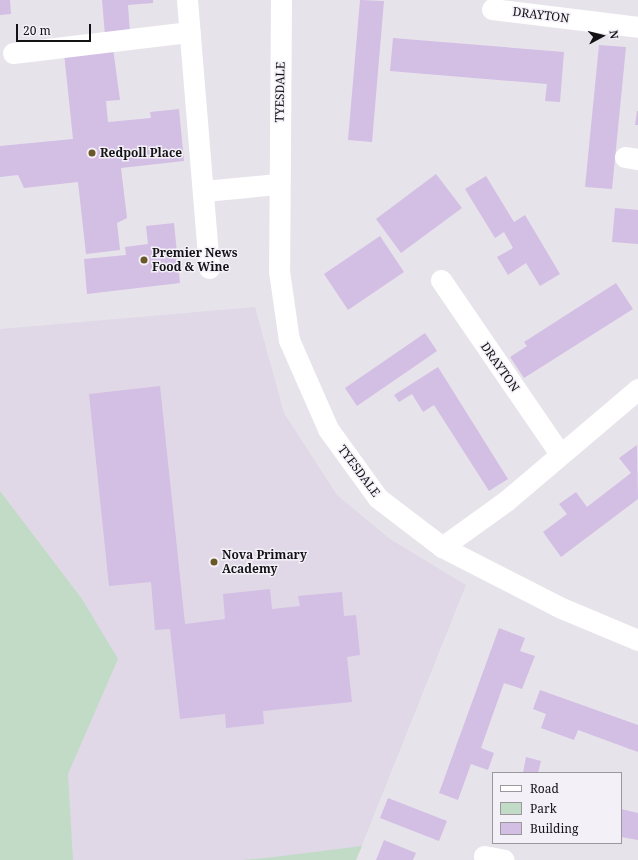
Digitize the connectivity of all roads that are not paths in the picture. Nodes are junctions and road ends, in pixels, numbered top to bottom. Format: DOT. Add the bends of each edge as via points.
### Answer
graph roads {
  1 [pos="186,0"];
  2 [pos="281,0"];
  3 [pos="492,9"];
  4 [pos="638,27"];
  5 [pos="190,32"];
  6 [pos="13,53"];
  7 [pos="278,184"];
  8 [pos="204,191"];
  9 [pos="209,268"];
  10 [pos="441,280"];
  11 [pos="636,398"];
  12 [pos="560,454"];
  13 [pos="442,547"];
  14 [pos="638,640"];
  1 -- 5 [label="street"];
  2 -- 7 [label="street, TYESDALE"];
  3 -- 4 [label="street, DRAYTON"];
  5 -- 6 [label="street"];
  5 -- 8 [label="street"];
  7 -- 8 [label="street"];
  7 -- 13 [label="street, TYESDALE" via="279,271 289,340 325,422 378,498"];
  8 -- 9 [label="street"];
  10 -- 12 [label="street, DRAYTON"];
  11 -- 12 [label="street"];
  12 -- 13 [label="street" via="506,501"];
  13 -- 14 [label="street, TYESDALE" via="559,607"];
}
